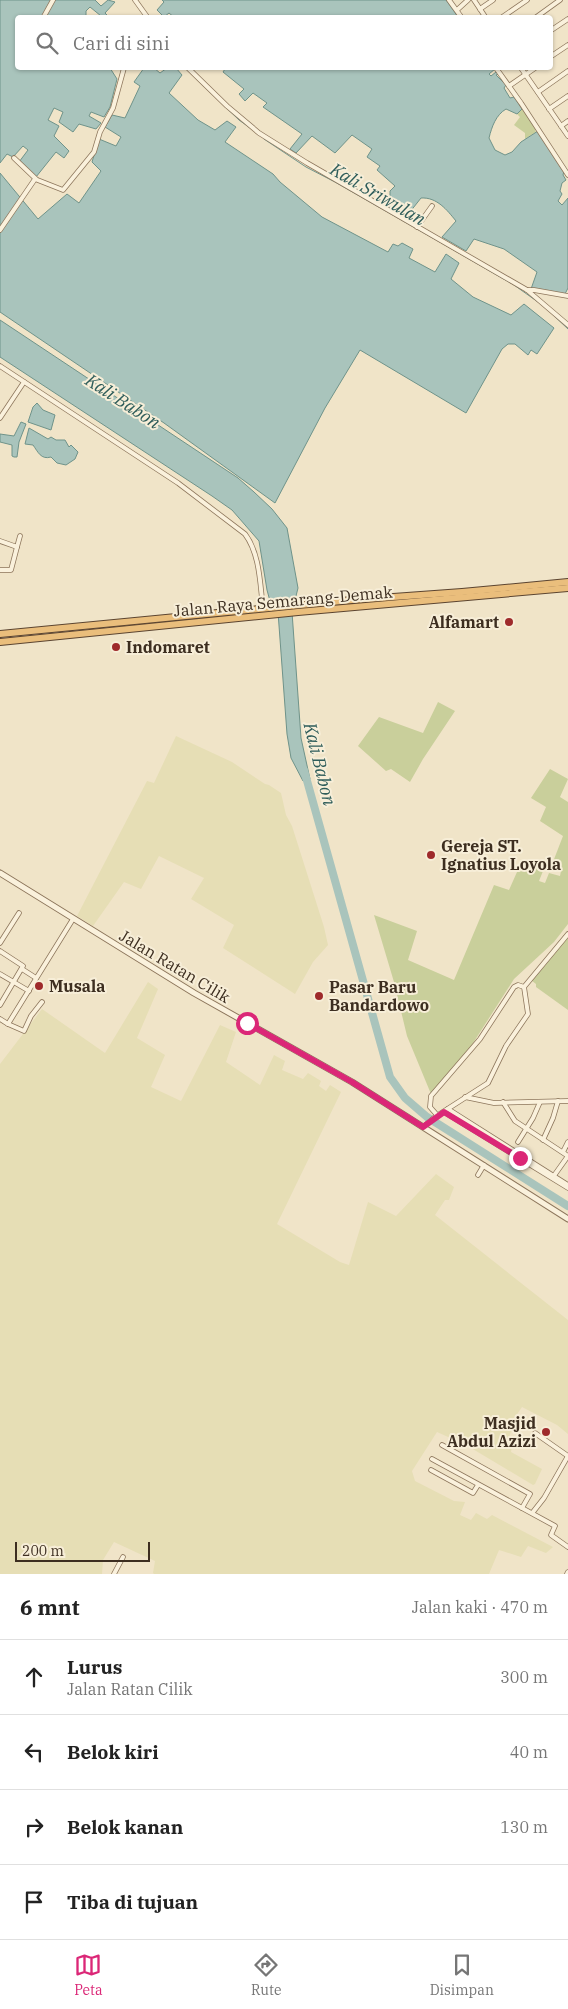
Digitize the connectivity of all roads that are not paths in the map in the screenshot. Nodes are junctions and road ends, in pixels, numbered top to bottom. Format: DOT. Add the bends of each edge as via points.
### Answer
graph roads {
  1 [pos="52,0"];
  2 [pos="135,0"];
  3 [pos="450,0"];
  4 [pos="468,0"];
  5 [pos="474,0"];
  6 [pos="493,0"];
  7 [pos="527,0"];
  8 [pos="560,0"];
  9 [pos="480,9"];
  10 [pos="457,10"];
  11 [pos="44,15"];
  12 [pos="146,15"];
  13 [pos="460,15"];
  14 [pos="484,15"];
  15 [pos="505,15"];
  16 [pos="539,15"];
  17 [pos="568,19"];
  18 [pos="553,29"];
  19 [pos="568,45"];
  20 [pos="553,55"];
  21 [pos="123,70"];
  22 [pos="190,70"];
  23 [pos="497,70"];
  24 [pos="522,70"];
  25 [pos="532,70"];
  26 [pos="568,71"];
  27 [pos="525,74"];
  28 [pos="509,86"];
  29 [pos="538,92"];
  30 [pos="568,96"];
  31 [pos="549,109"];
  32 [pos="568,121"];
  33 [pos="561,126"];
  34 [pos="568,136"];
  35 [pos="14,158"];
  36 [pos="567,172"];
  37 [pos="36,179"];
  38 [pos="432,206"];
  39 [pos="417,227"];
  40 [pos="0,230"];
  41 [pos="527,290"];
  42 [pos="568,296"];
  43 [pos="568,325"];
  44 [pos="0,366"];
  45 [pos="24,382"];
  46 [pos="2,412"];
  47 [pos="0,418"];
  48 [pos="20,536"];
  49 [pos="0,541"];
  50 [pos="18,546"];
  51 [pos="0,570"];
  52 [pos="568,582"];
  53 [pos="568,588"];
  54 [pos="297,609"];
  55 [pos="268,610"];
  56 [pos="0,634"];
  57 [pos="0,642"];
  58 [pos="0,873"];
  59 [pos="19,913"];
  60 [pos="73,919"];
  61 [pos="568,934"];
  62 [pos="0,943"];
  63 [pos="0,951"];
  64 [pos="22,969"];
  65 [pos="0,974"];
  66 [pos="36,978"];
  67 [pos="14,982"];
  68 [pos="524,987"];
  69 [pos="29,990"];
  70 [pos="42,1002"];
  71 [pos="0,1005"];
  72 [pos="0,1019"];
  73 [pos="8,1024"];
  74 [pos="465,1098"];
  75 [pos="558,1101"];
  76 [pos="568,1101"];
  77 [pos="503,1102"];
  78 [pos="540,1102"];
  79 [pos="446,1110"];
  80 [pos="436,1116"];
  81 [pos="424,1126"];
  82 [pos="527,1129"];
  83 [pos="543,1140"];
  84 [pos="518,1142"];
  85 [pos="568,1142"];
  86 [pos="562,1152"];
  87 [pos="568,1156"];
  88 [pos="484,1166"];
  89 [pos="479,1174"];
  90 [pos="553,1177"];
  91 [pos="568,1184"];
  92 [pos="568,1188"];
  93 [pos="568,1219"];
  94 [pos="535,1433"];
  95 [pos="442,1445"];
  96 [pos="568,1456"];
  97 [pos="432,1459"];
  98 [pos="432,1470"];
  99 [pos="478,1485"];
  100 [pos="522,1508"];
  101 [pos="533,1512"];
  102 [pos="568,1547"];
  103 [pos="123,1556"];
  104 [pos="114,1574"];
  1 -- 11 [label="street"];
  2 -- 12 [label="street"];
  3 -- 10 [label="street"];
  4 -- 10 [label="street"];
  5 -- 9 [label="street"];
  6 -- 9 [label="street"];
  7 -- 15 [label="street"];
  8 -- 16 [label="street"];
  9 -- 14 [label="street"];
  10 -- 13 [label="street"];
  17 -- 18 [label="street"];
  19 -- 20 [label="street"];
  21 -- 37 [label="street" via="113,108 90,158 63,190"];
  22 -- 39 [label="street" via="259,132"];
  23 -- 28 [label="street"];
  24 -- 27 [label="street"];
  25 -- 27 [label="street"];
  26 -- 29 [label="street"];
  27 -- 28 [label="street"];
  27 -- 29 [label="street"];
  28 -- 36 [label="street"];
  29 -- 31 [label="street"];
  30 -- 31 [label="street"];
  31 -- 33 [label="street"];
  32 -- 33 [label="street"];
  33 -- 34 [label="street"];
  35 -- 37 [label="street"];
  37 -- 40 [label="street"];
  38 -- 39 [label="street"];
  39 -- 41 [label="street"];
  41 -- 42 [label="street"];
  41 -- 43 [label="street"];
  44 -- 45 [label="street"];
  45 -- 46 [label="street"];
  45 -- 55 [label="street" via="178,483 246,534 252,542"];
  46 -- 47 [label="street"];
  48 -- 50 [label="street"];
  49 -- 50 [label="street"];
  50 -- 51 [label="street" via="11,570"];
  52 -- 54 [label="highway, Jalan Raya Semarang-Demak"];
  53 -- 54 [label="highway, Jalan Raya Semarang-Demak"];
  54 -- 55 [label="highway, Jalan Raya Semarang-Demak"];
  55 -- 56 [label="highway, Jalan Raya Semarang-Demak"];
  55 -- 57 [label="highway, Jalan Raya Semarang-Demak"];
  58 -- 60 [label="street, Jalan Ratan Cilik"];
  59 -- 62 [label="street"];
  60 -- 66 [label="street"];
  60 -- 81 [label="street, Jalan Ratan Cilik" via="194,994"];
  61 -- 68 [label="street"];
  63 -- 64 [label="street" via="23,965"];
  64 -- 66 [label="street"];
  64 -- 67 [label="street"];
  65 -- 67 [label="street"];
  66 -- 69 [label="street"];
  67 -- 69 [label="street"];
  67 -- 71 [label="street"];
  68 -- 74 [label="street" via="528,1010 526,1018 506,1046 488,1083"];
  68 -- 80 [label="street" via="514,987 480,1039 431,1096 430,1107"];
  69 -- 73 [label="street"];
  70 -- 73 [label="street" via="25,1030"];
  72 -- 73 [label="street"];
  74 -- 77 [label="street"];
  74 -- 79 [label="street"];
  75 -- 76 [label="street"];
  75 -- 78 [label="street"];
  75 -- 83 [label="street"];
  77 -- 78 [label="street"];
  77 -- 82 [label="street" via="515,1121"];
  78 -- 82 [label="street"];
  79 -- 80 [label="street"];
  79 -- 90 [label="street"];
  80 -- 81 [label="street"];
  81 -- 88 [label="street, Jalan Ratan Cilik"];
  82 -- 83 [label="street"];
  82 -- 84 [label="street"];
  83 -- 86 [label="street"];
  85 -- 86 [label="street"];
  86 -- 87 [label="street"];
  87 -- 90 [label="street"];
  88 -- 89 [label="street"];
  88 -- 93 [label="street, Jalan Ratan Cilik"];
  90 -- 91 [label="street"];
  90 -- 92 [label="street"];
  94 -- 96 [label="street"];
  95 -- 100 [label="street" via="530,1494"];
  96 -- 101 [label="street"];
  97 -- 99 [label="street"];
  98 -- 99 [label="street" via="473,1493"];
  99 -- 100 [label="street"];
  100 -- 101 [label="street"];
  101 -- 102 [label="street" via="555,1526 551,1535"];
  103 -- 104 [label="street"];
}
